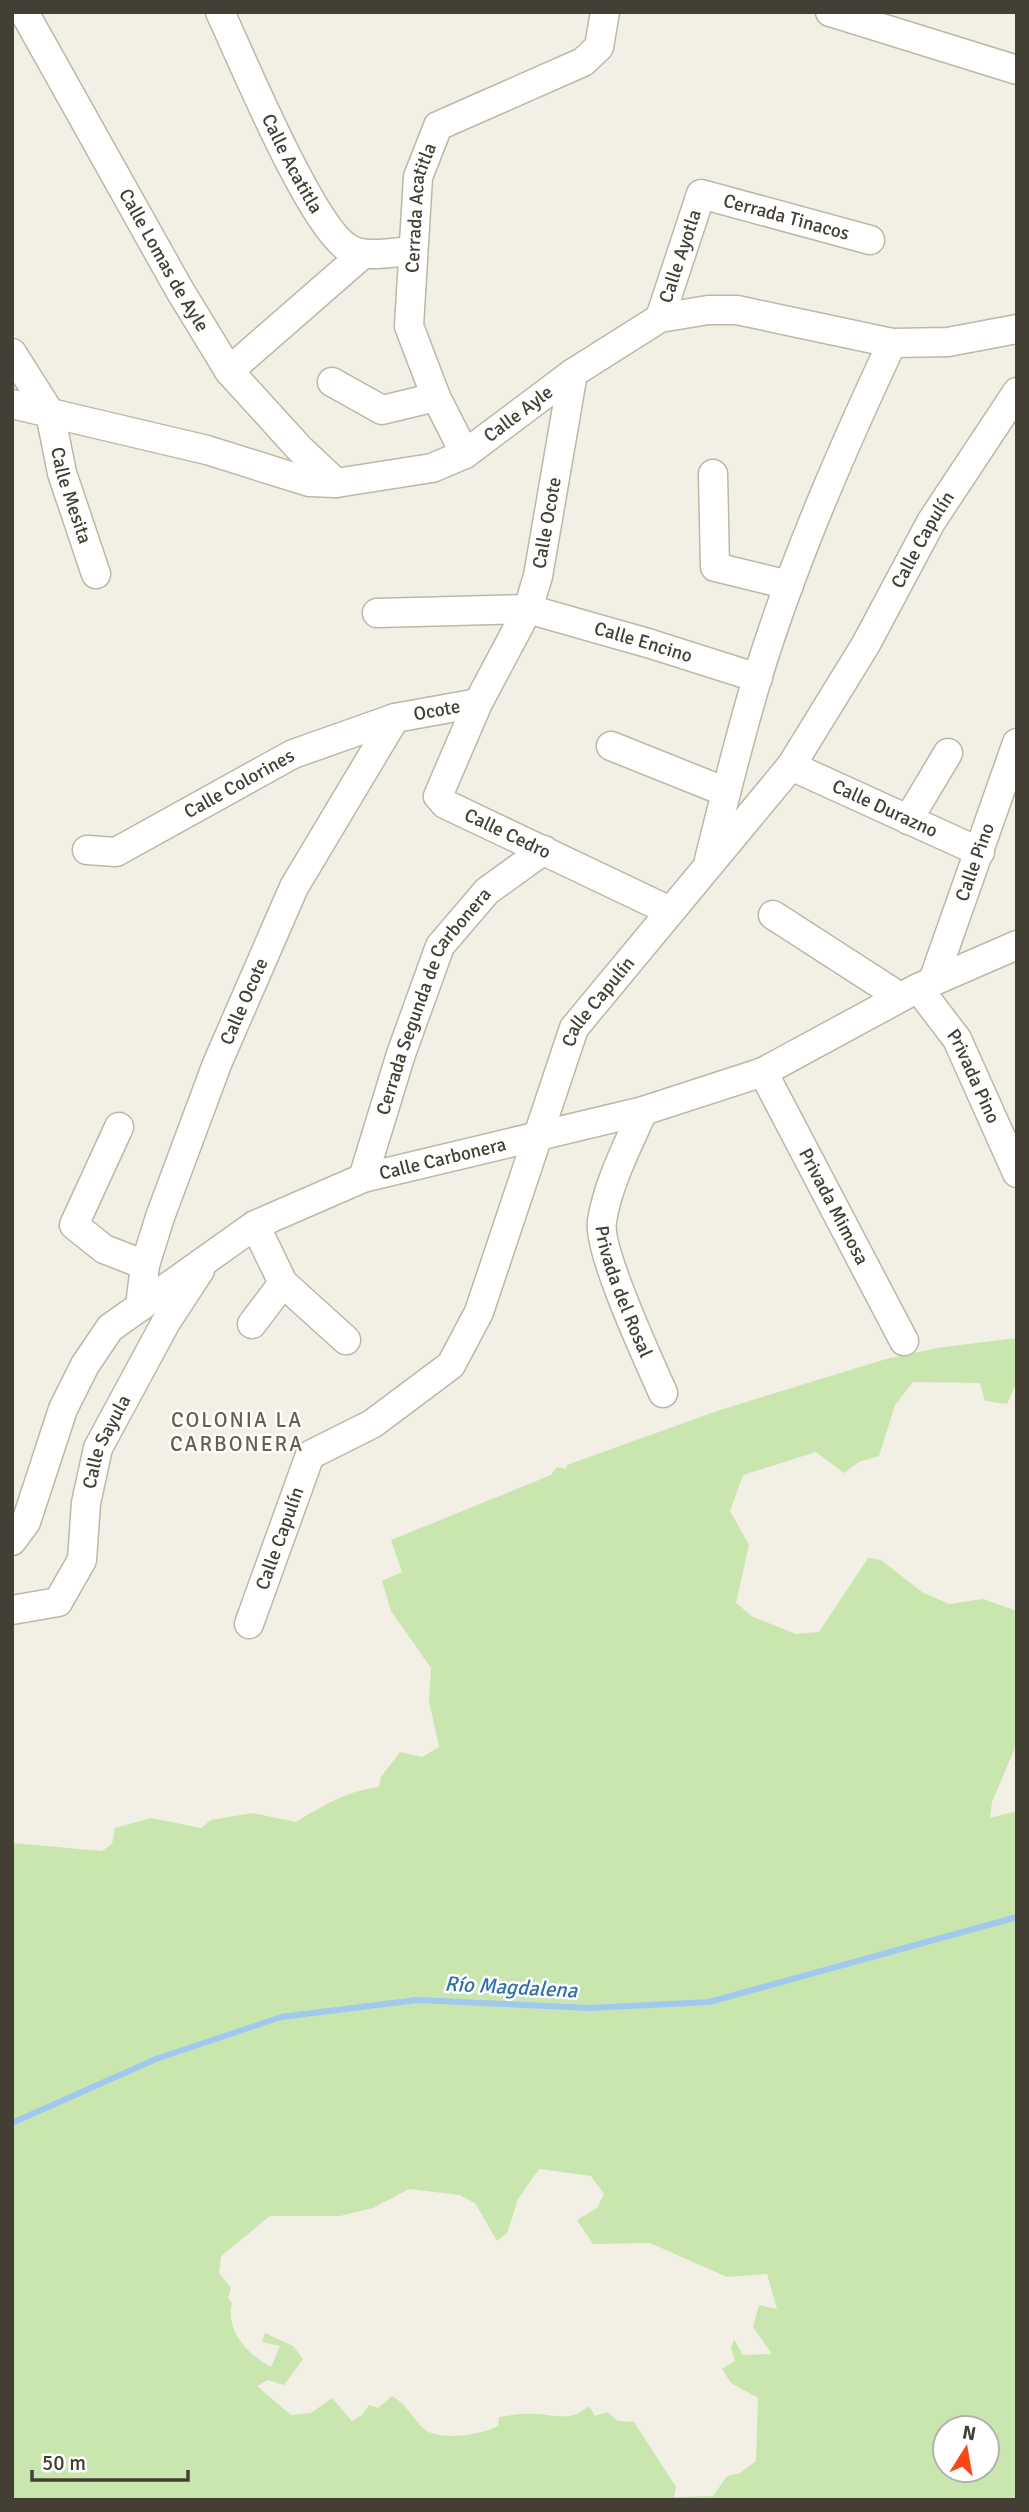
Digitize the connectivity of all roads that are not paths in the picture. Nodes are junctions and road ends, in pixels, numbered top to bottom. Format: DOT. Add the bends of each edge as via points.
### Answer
graph roads {
  1 [pos="24,12"];
  2 [pos="219,12"];
  3 [pos="606,12"];
  4 [pos="830,12"];
  5 [pos="1017,69"];
  6 [pos="701,194"];
  7 [pos="870,240"];
  8 [pos="411,251"];
  9 [pos="363,254"];
  10 [pos="660,318"];
  11 [pos="1017,329"];
  12 [pos="892,342"];
  13 [pos="12,353"];
  14 [pos="229,371"];
  15 [pos="573,373"];
  16 [pos="332,382"];
  17 [pos="1017,392"];
  18 [pos="436,397"];
  19 [pos="12,404"];
  20 [pos="50,413"];
  21 [pos="465,454"];
  22 [pos="713,474"];
  23 [pos="336,483"];
  24 [pos="96,574"];
  25 [pos="789,585"];
  26 [pos="528,610"];
  27 [pos="377,613"];
  28 [pos="758,678"];
  29 [pos="478,703"];
  30 [pos="396,718"];
  31 [pos="1017,743"];
  32 [pos="611,746"];
  33 [pos="948,753"];
  34 [pos="791,766"];
  35 [pos="726,792"];
  36 [pos="908,820"];
  37 [pos="87,850"];
  38 [pos="544,850"];
  39 [pos="980,852"];
  40 [pos="707,867"];
  41 [pos="670,911"];
  42 [pos="773,915"];
  43 [pos="1017,945"];
  44 [pos="917,989"];
  45 [pos="764,1072"];
  46 [pos="643,1111"];
  47 [pos="118,1127"];
  48 [pos="539,1135"];
  49 [pos="1017,1172"];
  50 [pos="363,1178"];
  51 [pos="255,1225"];
  52 [pos="210,1255"];
  53 [pos="145,1265"];
  54 [pos="283,1283"];
  55 [pos="140,1307"];
  56 [pos="252,1324"];
  57 [pos="346,1340"];
  58 [pos="904,1341"];
  59 [pos="663,1393"];
  60 [pos="12,1541"];
  61 [pos="12,1610"];
  62 [pos="248,1624"];
  1 -- 14 [label="street, Calle Lomas de Ayle"];
  2 -- 9 [label="street, Calle Acatitla" via="310,199 334,235"];
  3 -- 8 [label="street, Cerrada Acatitla" via="599,47 583,62 438,126 418,177"];
  4 -- 5 [label="street"];
  6 -- 7 [label="street, Cerrada Tinacos"];
  6 -- 10 [label="street, Calle Ayotla"];
  8 -- 9 [label="street"];
  8 -- 18 [label="street, Cerrada Acatitla" via="409,326"];
  9 -- 14 [label="street"];
  10 -- 12 [label="street, Calle Ayle" via="737,310"];
  10 -- 15 [label="street, Calle Ayle"];
  11 -- 12 [label="street, Calle Ayle" via="947,342"];
  12 -- 25 [label="street" via="843,448"];
  13 -- 20 [label="street"];
  14 -- 23 [label="street, Calle Lomas de Ayle"];
  15 -- 21 [label="street, Calle Ayle"];
  15 -- 26 [label="street, Calle Ocote"];
  16 -- 18 [label="street" via="382,410"];
  17 -- 34 [label="street, Calle Capulín" via="931,522 866,644"];
  18 -- 21 [label="street, Cerrada Acatitla"];
  19 -- 20 [label="street, Calle Ayle"];
  20 -- 23 [label="street, Calle Ayle" via="207,450 309,482"];
  20 -- 24 [label="street, Calle Mesita" via="62,474"];
  21 -- 23 [label="street, Calle Ayle" via="432,468"];
  22 -- 25 [label="street" via="716,567"];
  25 -- 28 [label="street"];
  26 -- 27 [label="street, Calle Encino"];
  26 -- 28 [label="street, Calle Encino"];
  26 -- 29 [label="street, Calle Ocote"];
  28 -- 35 [label="street"];
  29 -- 30 [label="street, Ocote"];
  29 -- 38 [label="street, Calle Cedro" via="438,796"];
  30 -- 37 [label="street, Calle Colorines" via="293,754 116,852"];
  30 -- 53 [label="street, Calle Ocote" via="294,887 217,1065"];
  31 -- 39 [label="street, Calle Pino"];
  32 -- 35 [label="street"];
  33 -- 36 [label="street"];
  34 -- 36 [label="street, Calle Durazno"];
  34 -- 40 [label="street, Calle Capulín"];
  35 -- 40 [label="street"];
  36 -- 39 [label="street, Calle Durazno"];
  38 -- 41 [label="street, Calle Cedro"];
  38 -- 50 [label="street, Cerrada Segunda de Carbonera" via="487,891 440,946"];
  39 -- 44 [label="street, Calle Pino"];
  40 -- 41 [label="street, Calle Capulín"];
  41 -- 48 [label="street, Calle Capulín" via="574,1028"];
  42 -- 44 [label="street, Privada Pino"];
  43 -- 44 [label="street, Calle Carbonera"];
  44 -- 45 [label="street, Calle Carbonera"];
  44 -- 49 [label="street, Privada Pino" via="957,1039"];
  45 -- 46 [label="street, Calle Carbonera"];
  45 -- 58 [label="street, Privada Mimosa"];
  46 -- 48 [label="street, Calle Carbonera"];
  46 -- 59 [label="street, Privada del Rosal" via="601,1224 613,1275"];
  47 -- 53 [label="street" via="74,1225 104,1249"];
  48 -- 50 [label="street, Calle Carbonera"];
  48 -- 62 [label="street, Calle Capulín" via="479,1312 451,1365 372,1424 310,1455"];
  50 -- 51 [label="street, Calle Carbonera"];
  51 -- 52 [label="street, Calle Carbonera"];
  51 -- 54 [label="street"];
  52 -- 55 [label="street, Calle Carbonera"];
  52 -- 61 [label="street, Calle Sayula" via="166,1322 98,1448 86,1503 82,1560 58,1602"];
  53 -- 55 [label="street, Calle Ocote"];
  54 -- 56 [label="street"];
  54 -- 57 [label="street"];
  55 -- 60 [label="street, Calle Carbonera" via="110,1328 85,1365 63,1409 26,1522"];
}
